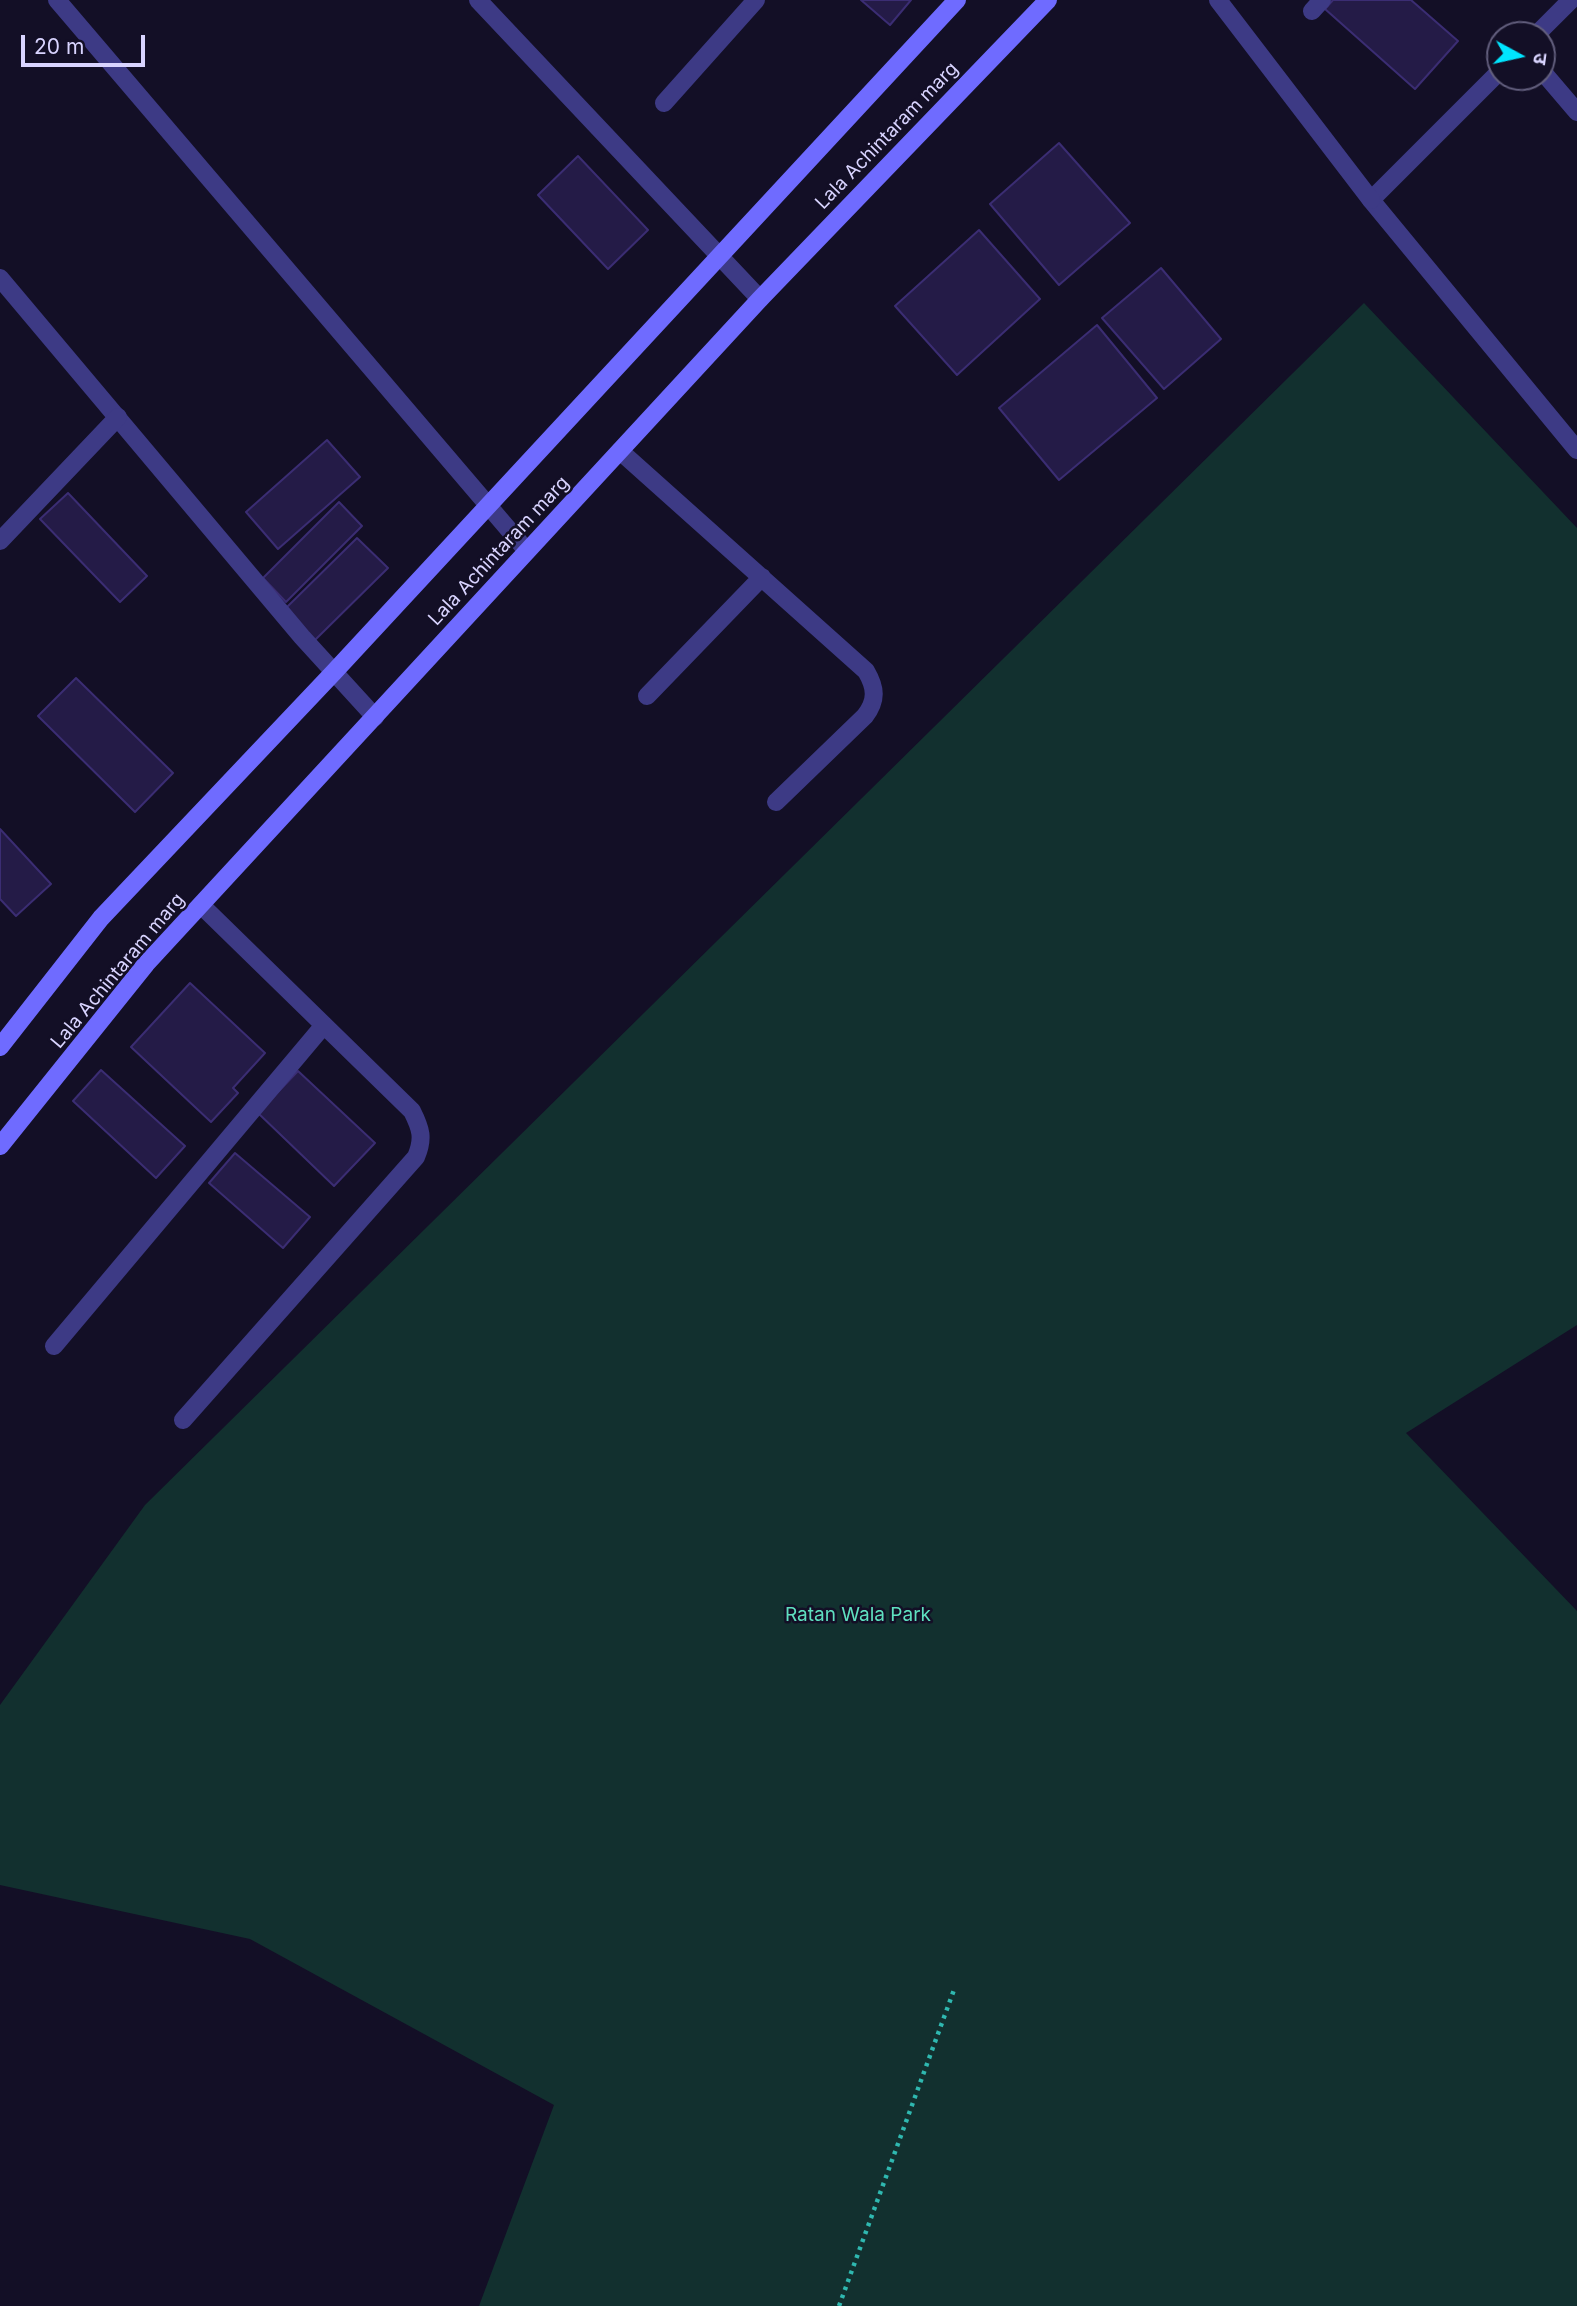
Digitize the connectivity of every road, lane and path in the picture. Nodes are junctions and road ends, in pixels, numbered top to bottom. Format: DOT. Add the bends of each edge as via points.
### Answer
graph roads {
  1 [pos="57,0"];
  2 [pos="478,0"];
  3 [pos="756,0"];
  4 [pos="957,0"];
  5 [pos="1048,0"];
  6 [pos="1219,0"];
  7 [pos="1571,0"];
  8 [pos="1550,21"];
  9 [pos="1486,85"];
  10 [pos="1556,87"];
  11 [pos="664,103"];
  12 [pos="1577,112"];
  13 [pos="1371,200"];
  14 [pos="719,257"];
  15 [pos="0,278"];
  16 [pos="760,299"];
  17 [pos="118,417"];
  18 [pos="1577,450"];
  19 [pos="620,451"];
  20 [pos="488,505"];
  21 [pos="0,541"];
  22 [pos="527,551"];
  23 [pos="761,578"];
  24 [pos="334,672"];
  25 [pos="647,696"];
  26 [pos="374,716"];
  27 [pos="776,802"];
  28 [pos="201,905"];
  29 [pos="324,1025"];
  30 [pos="0,1047"];
  31 [pos="0,1146"];
  32 [pos="54,1346"];
  33 [pos="183,1420"];
  34 [pos="955,1987"];
  35 [pos="839,2306"];
  1 -- 20 [label="street"];
  2 -- 14 [label="street"];
  3 -- 11 [label="street"];
  4 -- 14 [label="street, Lala Achintaram marg"];
  5 -- 16 [label="street, Lala Achintaram marg"];
  6 -- 13 [label="street"];
  7 -- 8 [label="street"];
  9 -- 13 [label="street"];
  10 -- 12 [label="street"];
  13 -- 18 [label="street"];
  14 -- 16 [label="street"];
  14 -- 20 [label="street, Lala Achintaram marg"];
  15 -- 17 [label="street"];
  16 -- 19 [label="street, Lala Achintaram marg"];
  17 -- 21 [label="street"];
  17 -- 24 [label="street"];
  19 -- 22 [label="street, Lala Achintaram marg"];
  19 -- 23 [label="street"];
  20 -- 22 [label="street"];
  20 -- 24 [label="street, Lala Achintaram marg"];
  22 -- 26 [label="street, Lala Achintaram marg"];
  23 -- 25 [label="street"];
  23 -- 27 [label="street" via="866,671 874,684 874,704 865,716"];
  24 -- 26 [label="street"];
  24 -- 30 [label="street, Lala Achintaram marg" via="101,918"];
  26 -- 28 [label="street, Lala Achintaram marg"];
  28 -- 29 [label="street"];
  28 -- 31 [label="street, Lala Achintaram marg" via="146,964"];
  29 -- 32 [label="street"];
  29 -- 33 [label="street" via="412,1111 422,1129 422,1143 416,1157"];
  34 -- 35 [label="path"];
}
